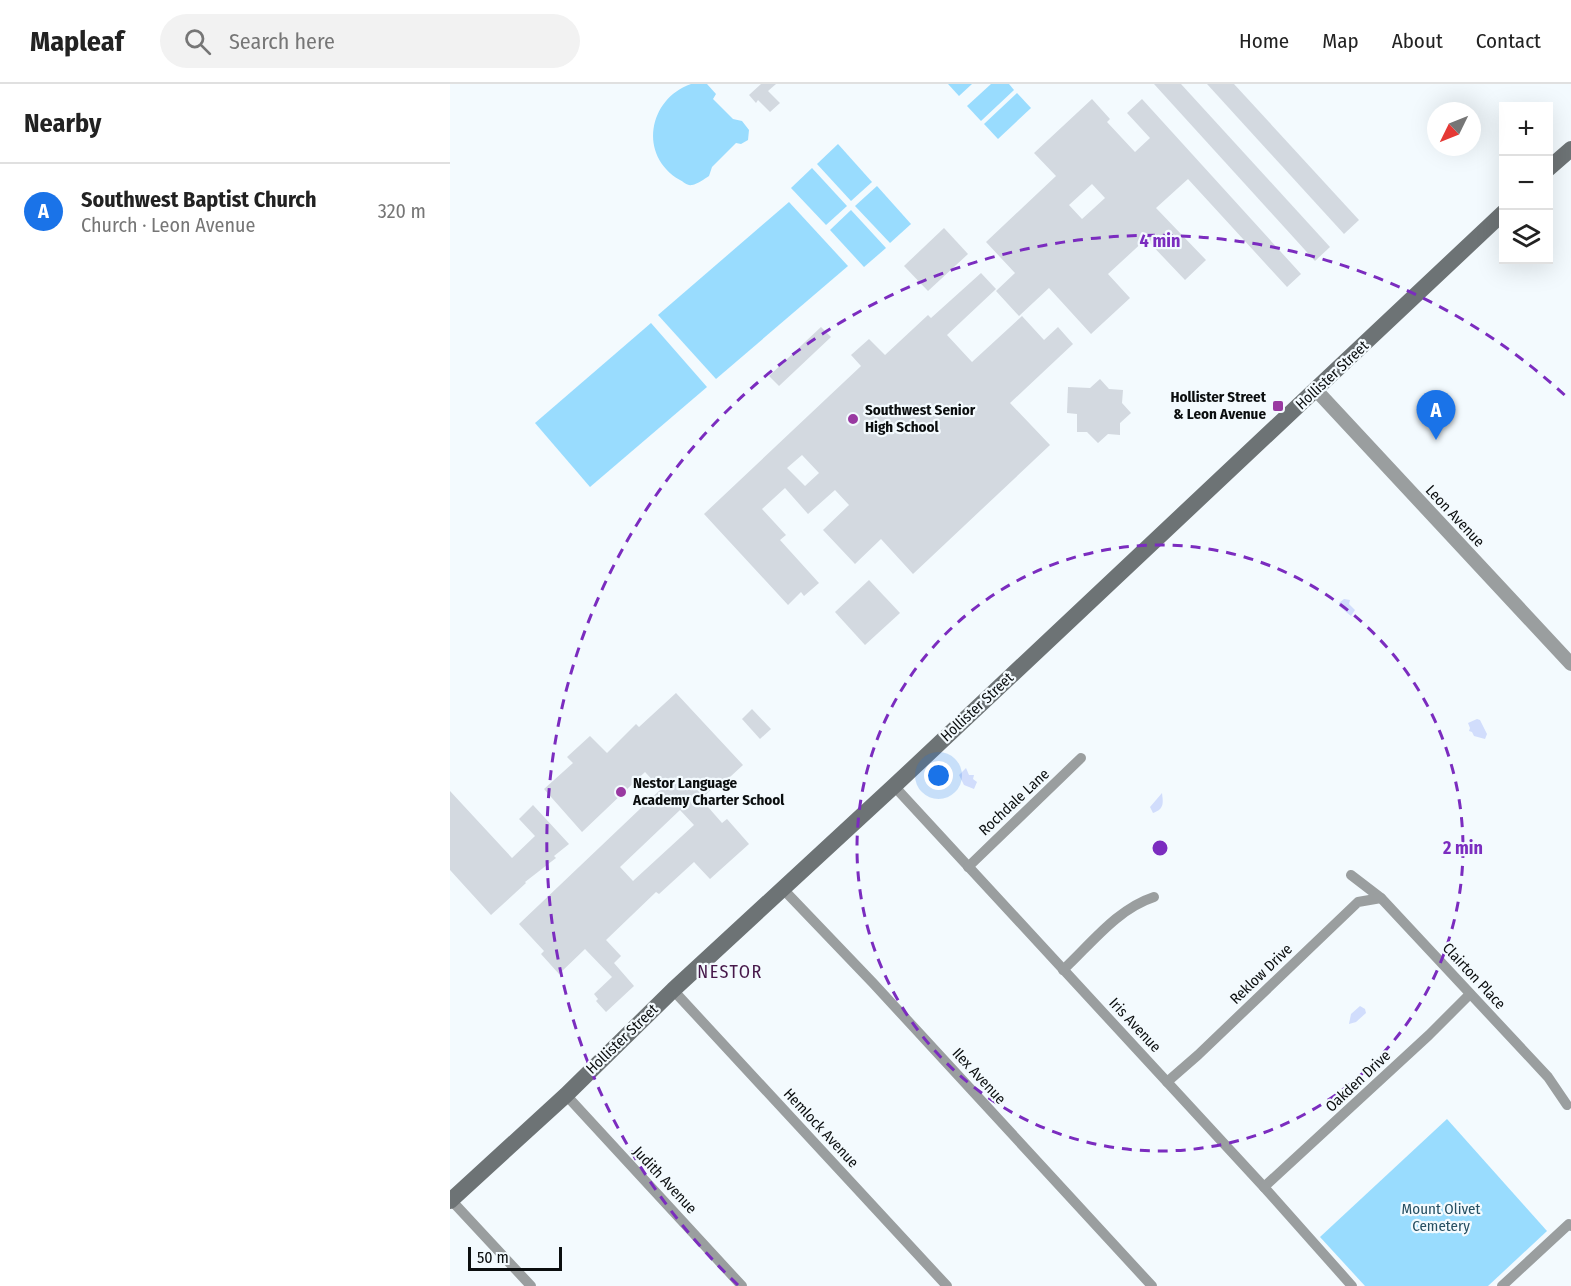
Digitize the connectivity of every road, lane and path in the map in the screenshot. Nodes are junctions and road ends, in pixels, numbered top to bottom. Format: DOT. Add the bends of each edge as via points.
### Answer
graph roads {
  1 [pos="1571,149"];
  2 [pos="1553,165"];
  3 [pos="1499,216"];
  4 [pos="1316,390"];
  5 [pos="1571,664"];
  6 [pos="1080,758"];
  7 [pos="894,786"];
  8 [pos="968,867"];
  9 [pos="1351,875"];
  10 [pos="782,888"];
  11 [pos="1154,897"];
  12 [pos="1381,898"];
  13 [pos="1063,970"];
  14 [pos="673,990"];
  15 [pos="1470,994"];
  16 [pos="1167,1082"];
  17 [pos="566,1095"];
  18 [pos="1567,1105"];
  19 [pos="1264,1187"];
  20 [pos="451,1201"];
  21 [pos="1570,1225"];
  22 [pos="531,1286"];
  23 [pos="742,1286"];
  24 [pos="947,1286"];
  25 [pos="1152,1286"];
  26 [pos="1352,1286"];
  27 [pos="1502,1286"];
  1 -- 2 [label="main road"];
  3 -- 4 [label="main road, Hollister Street"];
  4 -- 5 [label="street, Leon Avenue"];
  4 -- 7 [label="main road, Hollister Street"];
  6 -- 8 [label="street, Rochdale Lane"];
  7 -- 8 [label="street, Iris Avenue"];
  7 -- 10 [label="main road, Hollister Street"];
  8 -- 13 [label="street, Iris Avenue"];
  9 -- 12 [label="street, Clairton Place"];
  10 -- 14 [label="main road, Hollister Street"];
  10 -- 25 [label="street, Ilex Avenue"];
  11 -- 13 [label="street" via="1113,921"];
  12 -- 15 [label="street, Clairton Place"];
  12 -- 16 [label="street, Reklow Drive" via="1358,902"];
  13 -- 16 [label="street, Iris Avenue"];
  14 -- 17 [label="main road, Hollister Street"];
  14 -- 24 [label="street, Hemlock Avenue"];
  15 -- 18 [label="street, Clairton Place" via="1548,1077"];
  15 -- 19 [label="street, Oakden Drive"];
  16 -- 19 [label="street, Iris Avenue"];
  17 -- 20 [label="main road, Hollister Street"];
  17 -- 23 [label="street, Judith Avenue"];
  19 -- 26 [label="street, Iris Avenue"];
  20 -- 22 [label="street"];
  21 -- 27 [label="street"];
}
